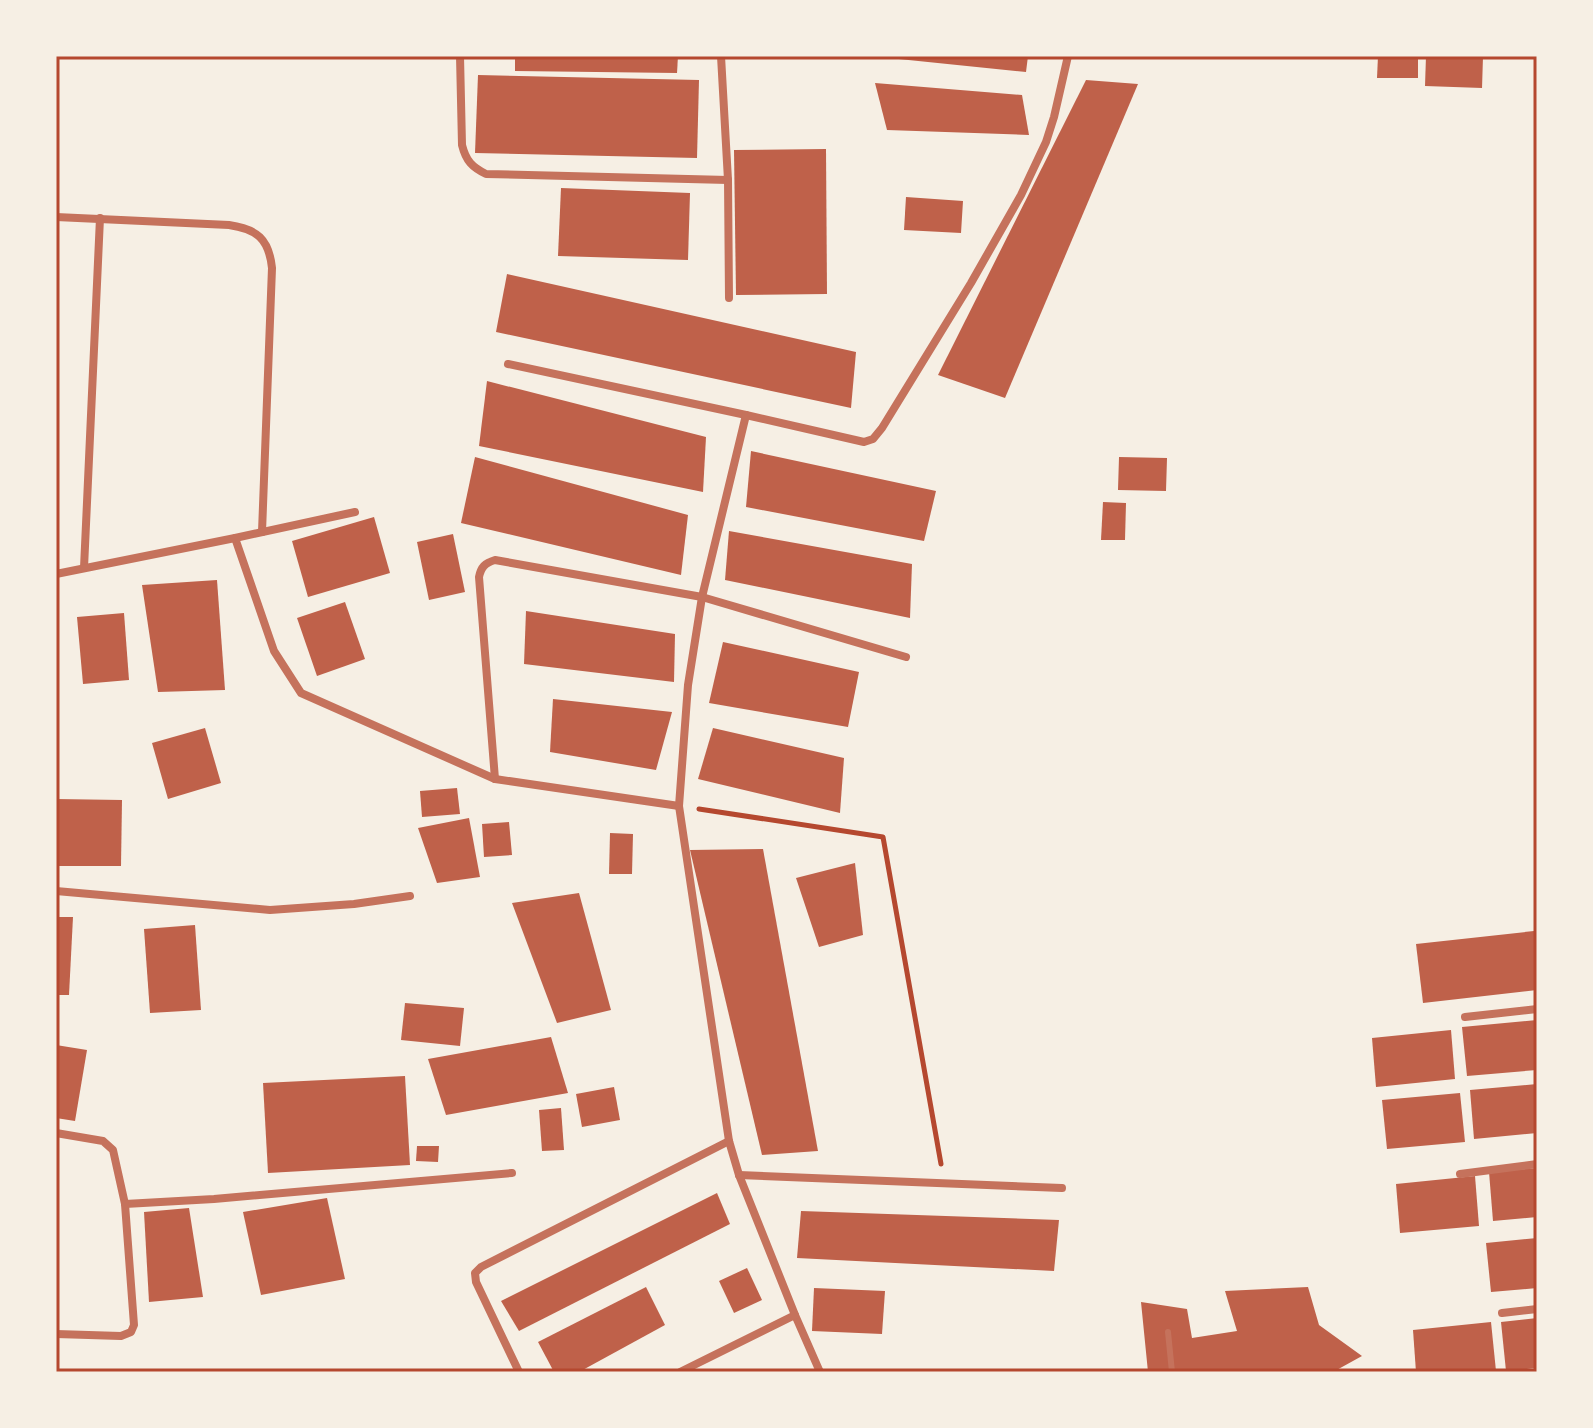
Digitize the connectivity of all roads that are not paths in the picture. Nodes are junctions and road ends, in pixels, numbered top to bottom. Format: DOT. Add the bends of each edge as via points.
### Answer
graph roads {
  1 [pos="460,56"];
  2 [pos="721,56"];
  3 [pos="1068,56"];
  4 [pos="728,180"];
  5 [pos="56,217"];
  6 [pos="100,218"];
  7 [pos="729,298"];
  8 [pos="508,364"];
  9 [pos="746,415"];
  10 [pos="355,512"];
  11 [pos="262,532"];
  12 [pos="235,538"];
  13 [pos="84,568"];
  14 [pos="56,574"];
  15 [pos="702,597"];
  16 [pos="906,657"];
  17 [pos="495,779"];
  18 [pos="679,806"];
  19 [pos="56,891"];
  20 [pos="410,896"];
  21 [pos="1537,1009"];
  22 [pos="1465,1017"];
  23 [pos="56,1133"];
  24 [pos="729,1141"];
  25 [pos="1537,1164"];
  26 [pos="512,1173"];
  27 [pos="1460,1174"];
  28 [pos="739,1175"];
  29 [pos="1062,1188"];
  30 [pos="125,1204"];
  31 [pos="1537,1309"];
  32 [pos="1502,1313"];
  33 [pos="795,1315"];
  34 [pos="1168,1332"];
  35 [pos="56,1334"];
  36 [pos="519,1372"];
  37 [pos="680,1372"];
  38 [pos="820,1372"];
  39 [pos="1172,1372"];
  1 -- 4 [label="street" via="462,145 473,168 486,174"];
  2 -- 4 [label="street"];
  3 -- 9 [label="street" via="1046,142 1021,195 873,439 864,442"];
  4 -- 7 [label="street"];
  5 -- 6 [label="street"];
  6 -- 11 [label="street" via="244,227 258,234 270,255"];
  6 -- 13 [label="street"];
  8 -- 9 [label="street"];
  9 -- 15 [label="street"];
  10 -- 11 [label="street"];
  11 -- 12 [label="street"];
  12 -- 13 [label="street"];
  12 -- 17 [label="street" via="274,651 301,693"];
  13 -- 14 [label="street"];
  15 -- 16 [label="street"];
  15 -- 17 [label="street" via="504,560 481,568"];
  15 -- 18 [label="street" via="688,685"];
  17 -- 18 [label="street"];
  18 -- 24 [label="street"];
  19 -- 20 [label="street" via="270,910"];
  21 -- 22 [label="street"];
  23 -- 30 [label="street" via="103,1141 113,1150"];
  24 -- 28 [label="street"];
  24 -- 36 [label="street" via="475,1273"];
  25 -- 27 [label="street"];
  26 -- 30 [label="street"];
  28 -- 29 [label="street"];
  28 -- 33 [label="street"];
  30 -- 35 [label="street" via="131,1332"];
  31 -- 32 [label="street"];
  33 -- 37 [label="street"];
  33 -- 38 [label="street"];
  34 -- 39 [label="lane"];
}
